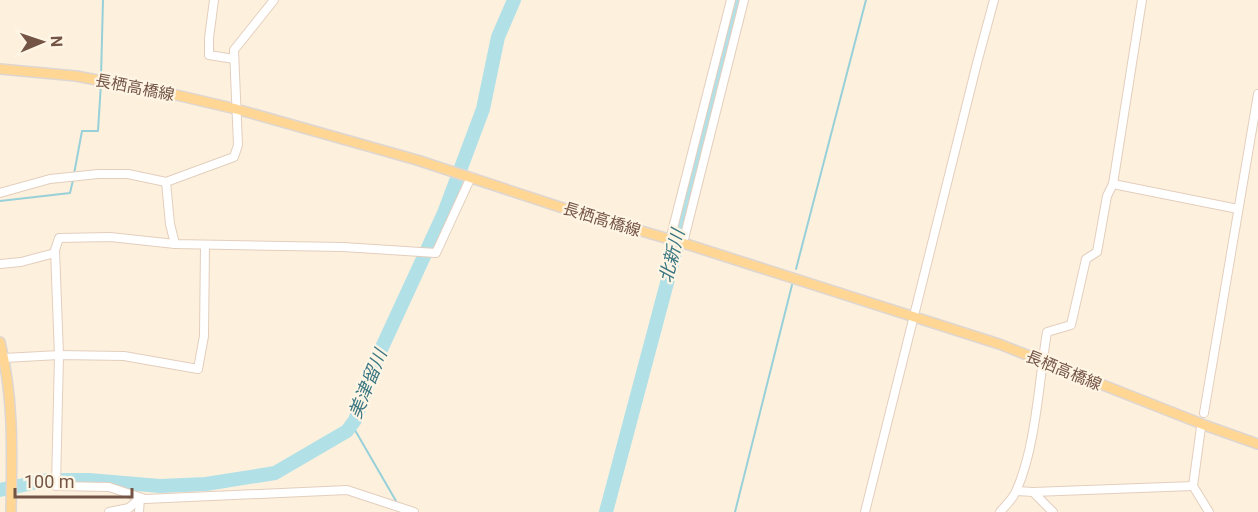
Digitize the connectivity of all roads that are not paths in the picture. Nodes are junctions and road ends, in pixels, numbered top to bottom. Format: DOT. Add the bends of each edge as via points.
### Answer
graph roads {
  1 [pos="214,0"];
  2 [pos="274,0"];
  3 [pos="731,0"];
  4 [pos="744,0"];
  5 [pos="994,0"];
  6 [pos="1142,0"];
  7 [pos="234,59"];
  8 [pos="0,69"];
  9 [pos="1258,94"];
  10 [pos="236,110"];
  11 [pos="471,177"];
  12 [pos="166,182"];
  13 [pos="1113,184"];
  14 [pos="0,193"];
  15 [pos="1238,209"];
  16 [pos="676,241"];
  17 [pos="175,244"];
  18 [pos="205,246"];
  19 [pos="55,253"];
  20 [pos="0,264"];
  21 [pos="915,316"];
  22 [pos="0,342"];
  23 [pos="58,355"];
  24 [pos="4,358"];
  25 [pos="1042,361"];
  26 [pos="1203,413"];
  27 [pos="1201,428"];
  28 [pos="1258,444"];
  29 [pos="1193,486"];
  30 [pos="1017,491"];
  31 [pos="1034,492"];
  32 [pos="140,498"];
  33 [pos="11,512"];
  34 [pos="109,512"];
  35 [pos="139,512"];
  36 [pos="414,512"];
  37 [pos="865,512"];
  38 [pos="1000,512"];
  39 [pos="1053,512"];
  40 [pos="1209,512"];
  1 -- 7 [label="street" via="209,55"];
  2 -- 7 [label="street" via="234,50"];
  3 -- 16 [label="street"];
  4 -- 16 [label="street"];
  5 -- 21 [label="street"];
  6 -- 13 [label="street"];
  7 -- 10 [label="street"];
  8 -- 10 [label="main road, 長栖高橋線" via="100,80"];
  9 -- 15 [label="street"];
  10 -- 11 [label="main road, 長栖高橋線"];
  10 -- 12 [label="street" via="238,146 234,157"];
  11 -- 16 [label="main road, 長栖高橋線"];
  11 -- 18 [label="street" via="436,253 343,247"];
  12 -- 14 [label="street" via="128,174 98,174 51,179"];
  12 -- 17 [label="street"];
  13 -- 15 [label="street"];
  13 -- 25 [label="street" via="1107,196 1097,252 1086,259 1071,326 1047,332"];
  15 -- 26 [label="street"];
  16 -- 21 [label="main road, 長栖高橋線"];
  17 -- 18 [label="street"];
  17 -- 19 [label="street" via="110,237 58,238"];
  18 -- 23 [label="street" via="204,336 198,369 124,356"];
  19 -- 20 [label="street"];
  19 -- 23 [label="street"];
  21 -- 25 [label="main road, 長栖高橋線"];
  21 -- 37 [label="street"];
  22 -- 24 [label="main road"];
  23 -- 24 [label="street"];
  23 -- 32 [label="street" via="56,486 109,487"];
  24 -- 33 [label="main road" via="12,429"];
  25 -- 28 [label="main road, 長栖高橋線"];
  25 -- 30 [label="street" via="1030,447"];
  27 -- 29 [label="street"];
  29 -- 31 [label="street"];
  29 -- 40 [label="street"];
  30 -- 31 [label="street"];
  30 -- 38 [label="street"];
  31 -- 39 [label="street"];
  32 -- 34 [label="street" via="129,508"];
  32 -- 35 [label="street"];
  32 -- 36 [label="street" via="347,490"];
}
